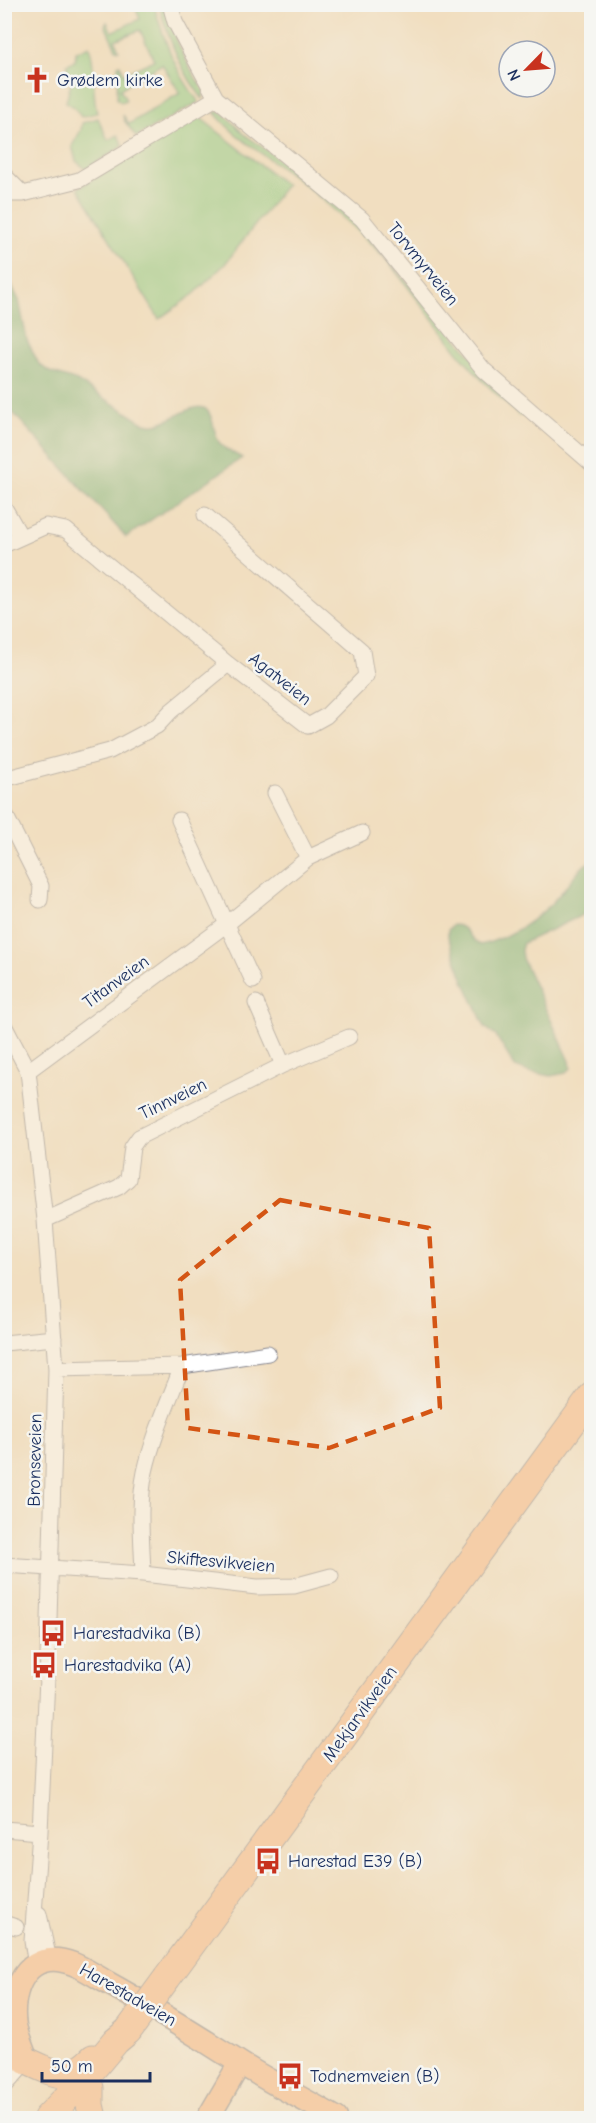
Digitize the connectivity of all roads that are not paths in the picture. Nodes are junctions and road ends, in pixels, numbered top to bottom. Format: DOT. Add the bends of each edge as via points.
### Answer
graph roads {
  1 [pos="170,4"];
  2 [pos="216,98"];
  3 [pos="4,175"];
  4 [pos="4,194"];
  5 [pos="23,194"];
  6 [pos="591,464"];
  7 [pos="4,507"];
  8 [pos="205,515"];
  9 [pos="21,537"];
  10 [pos="4,545"];
  11 [pos="228,664"];
  12 [pos="4,779"];
  13 [pos="275,794"];
  14 [pos="4,812"];
  15 [pos="179,820"];
  16 [pos="362,833"];
  17 [pos="308,858"];
  18 [pos="40,900"];
  19 [pos="227,924"];
  20 [pos="253,981"];
  21 [pos="256,1003"];
  22 [pos="4,1025"];
  23 [pos="349,1037"];
  24 [pos="283,1065"];
  25 [pos="28,1071"];
  26 [pos="45,1220"];
  27 [pos="54,1338"];
  28 [pos="4,1343"];
  29 [pos="268,1353"];
  30 [pos="182,1366"];
  31 [pos="56,1369"];
  32 [pos="586,1405"];
  33 [pos="4,1565"];
  34 [pos="51,1567"];
  35 [pos="143,1574"];
  36 [pos="331,1576"];
  37 [pos="4,1829"];
  38 [pos="40,1832"];
  39 [pos="42,1962"];
  40 [pos="122,2036"];
  41 [pos="27,2061"];
  42 [pos="240,2063"];
  43 [pos="4,2086"];
  44 [pos="90,2088"];
  45 [pos="47,2118"];
  46 [pos="63,2118"];
  47 [pos="93,2118"];
  48 [pos="208,2118"];
  49 [pos="336,2118"];
  1 -- 2 [label="street, Torvmyrveien" via="175,22"];
  2 -- 5 [label="street" via="78,180"];
  2 -- 6 [label="street, Torvmyrveien" via="362,219 484,370"];
  3 -- 5 [label="street"];
  4 -- 5 [label="street"];
  7 -- 9 [label="street"];
  8 -- 11 [label="street, Agatveien" via="362,651 366,676 326,716 308,726"];
  9 -- 10 [label="street, Agatveien"];
  9 -- 11 [label="street, Agatveien" via="46,526 66,530"];
  11 -- 12 [label="street" via="157,726 110,751"];
  13 -- 17 [label="street"];
  14 -- 18 [label="street" via="41,886"];
  15 -- 19 [label="street"];
  16 -- 17 [label="street, Titanveien"];
  17 -- 19 [label="street, Titanveien"];
  19 -- 20 [label="street"];
  19 -- 25 [label="street, Titanveien"];
  21 -- 24 [label="street"];
  22 -- 25 [label="street, Bronseveien"];
  23 -- 24 [label="street, Tinnveien"];
  24 -- 26 [label="street, Tinnveien" via="139,1137 132,1147 128,1179 119,1187"];
  25 -- 26 [label="street, Bronseveien"];
  26 -- 27 [label="street, Bronseveien"];
  27 -- 28 [label="street"];
  27 -- 31 [label="street, Bronseveien"];
  29 -- 30 [label="street"];
  30 -- 31 [label="street"];
  30 -- 35 [label="street, Skiftesvikveien" via="145,1473 141,1510"];
  31 -- 34 [label="street, Bronseveien"];
  32 -- 40 [label="highway, Mekjarvikveien, bridge"];
  33 -- 34 [label="street, Skiftesvikveien"];
  34 -- 35 [label="street, Skiftesvikveien"];
  34 -- 38 [label="street, Bronseveien"];
  35 -- 36 [label="street, Skiftesvikveien" via="275,1587"];
  37 -- 38 [label="street"];
  38 -- 39 [label="street, Bronseveien" via="36,1902"];
  39 -- 41 [label="main road" via="23,1976 14,2003 15,2025"];
  39 -- 42 [label="main road, Harestadveien" via="65,1961 77,1966"];
  40 -- 41 [label="highway" via="74,2073 53,2073"];
  40 -- 44 [label="highway, Mekjarvikveien" via="108,2065"];
  40 -- 45 [label="highway, Mekjarvikveien"];
  41 -- 43 [label="street"];
  41 -- 45 [label="highway" via="47,2103"];
  42 -- 48 [label="main road"];
  42 -- 49 [label="main road, Harestadveien"];
  44 -- 46 [label="highway, Mekjarvikveien"];
  44 -- 47 [label="highway"];
}
